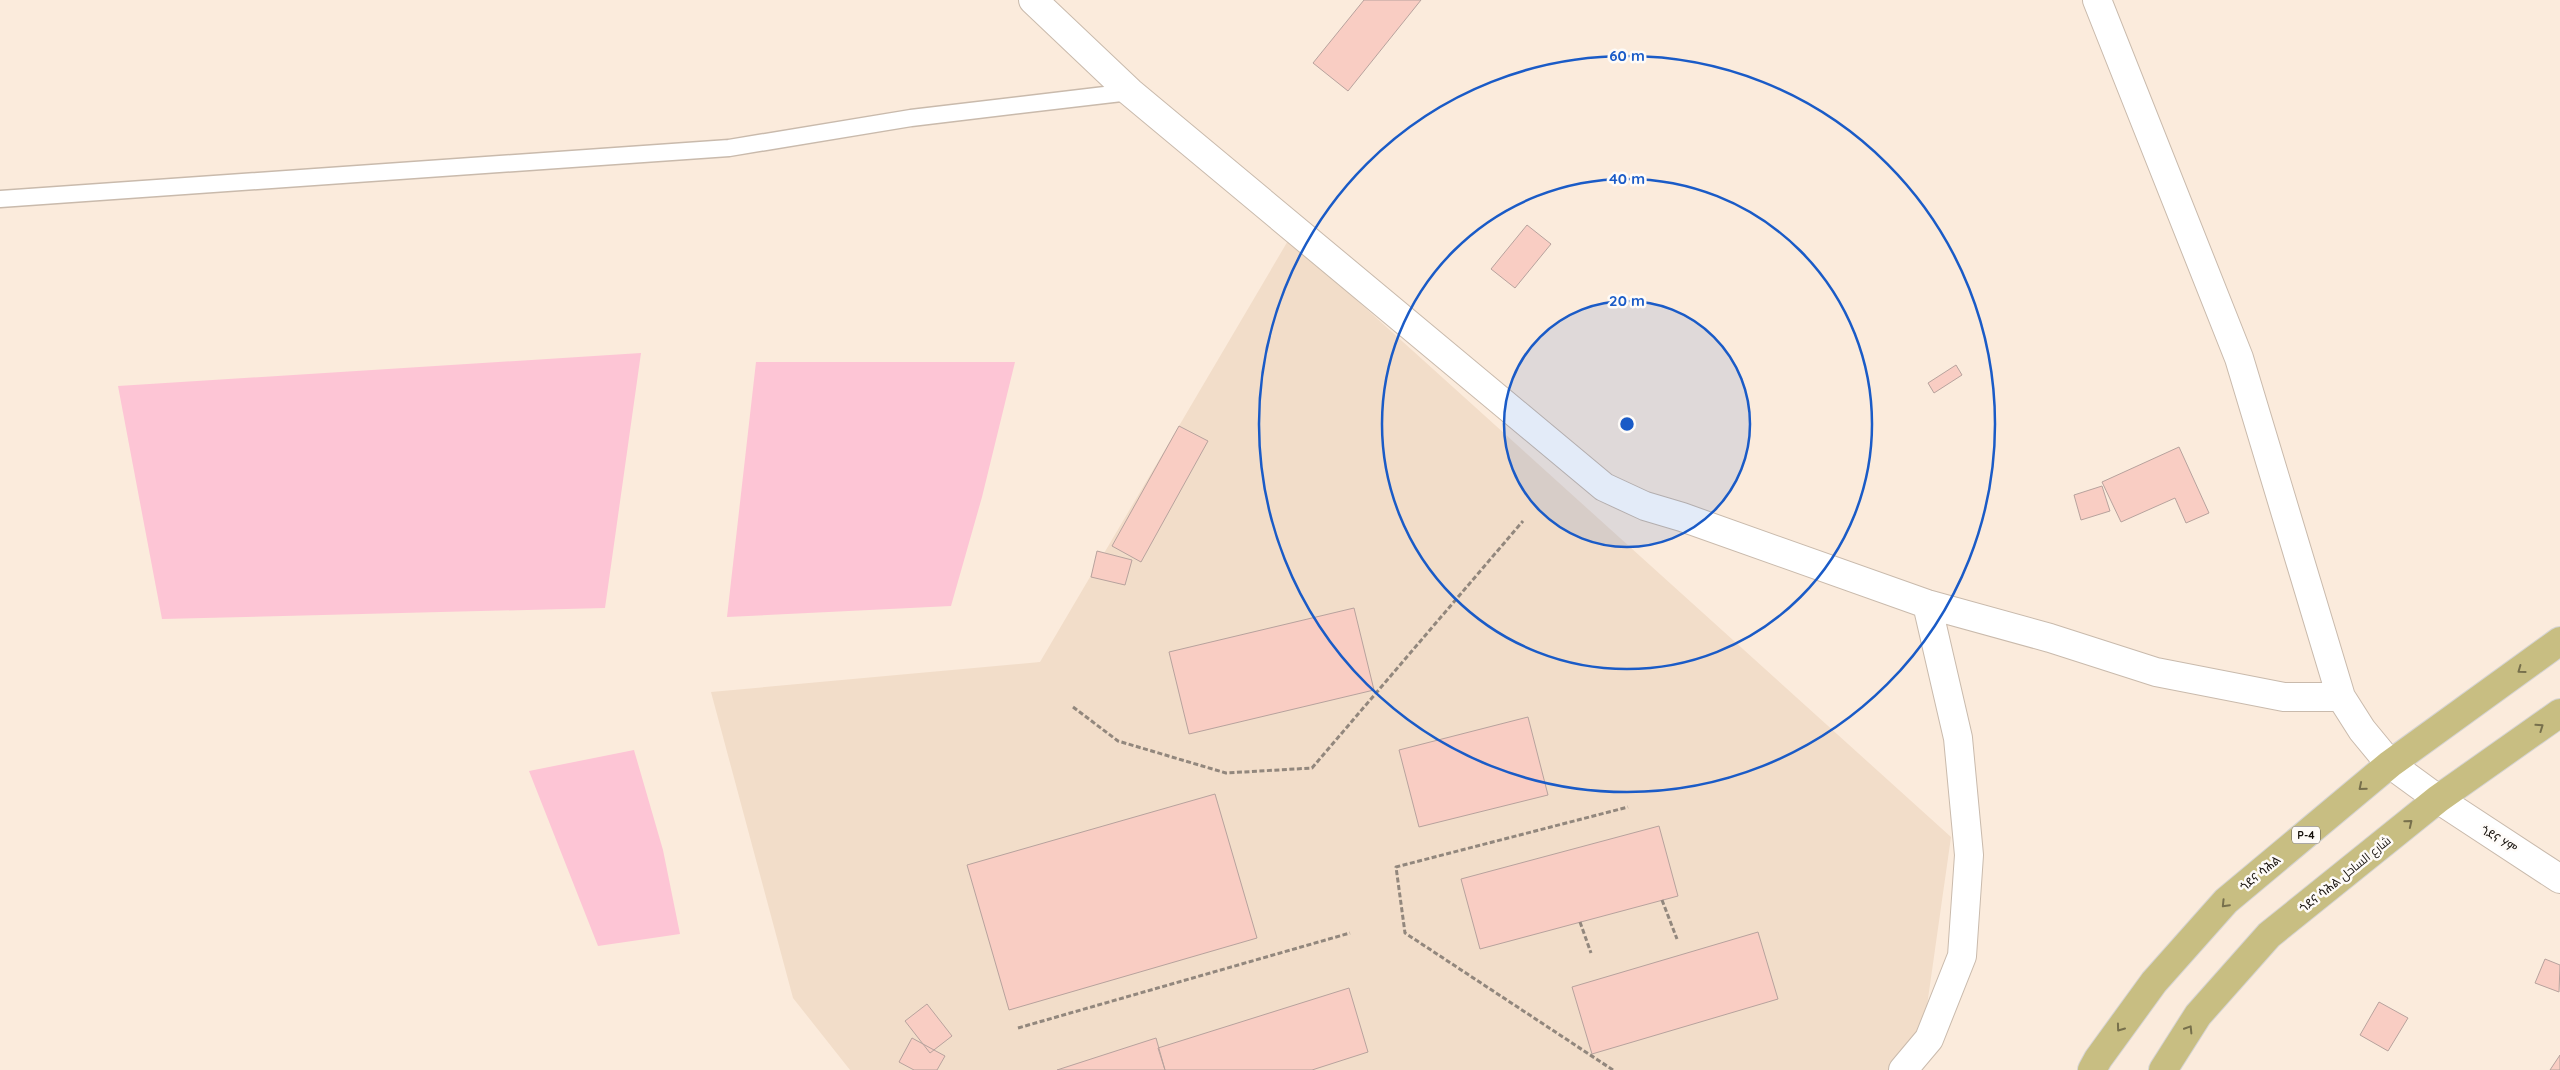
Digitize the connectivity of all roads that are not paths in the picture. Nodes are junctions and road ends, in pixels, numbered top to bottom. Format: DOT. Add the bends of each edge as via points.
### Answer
graph roads {
  1 [pos="1033,0"];
  2 [pos="2097,0"];
  3 [pos="1130,92"];
  4 [pos="0,199"];
  5 [pos="1927,604"];
  6 [pos="2560,641"];
  7 [pos="2341,697"];
  8 [pos="2560,712"];
  9 [pos="2390,764"];
  10 [pos="2438,799"];
  11 [pos="2560,879"];
  12 [pos="1903,1070"];
  13 [pos="2092,1070"];
  14 [pos="2163,1070"];
  1 -- 3 [label="street"];
  2 -- 7 [label="street, ጎደና ሃም" via="2239,358"];
  3 -- 4 [label="lane" via="911,118 729,148"];
  3 -- 5 [label="street" via="1604,487 1645,506"];
  5 -- 7 [label="street" via="2156,672 2284,697"];
  5 -- 12 [label="street" via="1958,738 1969,855 1962,956 1929,1039"];
  6 -- 9 [label="highway, ጎደና ሳሕል / P-4, one-way"];
  7 -- 9 [label="street, ጎደና ሃም" via="2362,730"];
  10 -- 8 [label="highway, ጎደና ሳሕል شارع الساحل, one-way"];
  9 -- 10 [label="street, ጎደና ሃም"];
  9 -- 13 [label="highway, ጎደና ሳሕል / P-4, one-way" via="2226,901 2154,982"];
  10 -- 11 [label="street, ጎደና ሃም"];
  14 -- 10 [label="highway, ጎደና ሳሕል شارع الساحل, one-way" via="2198,1015 2269,934"];
}
